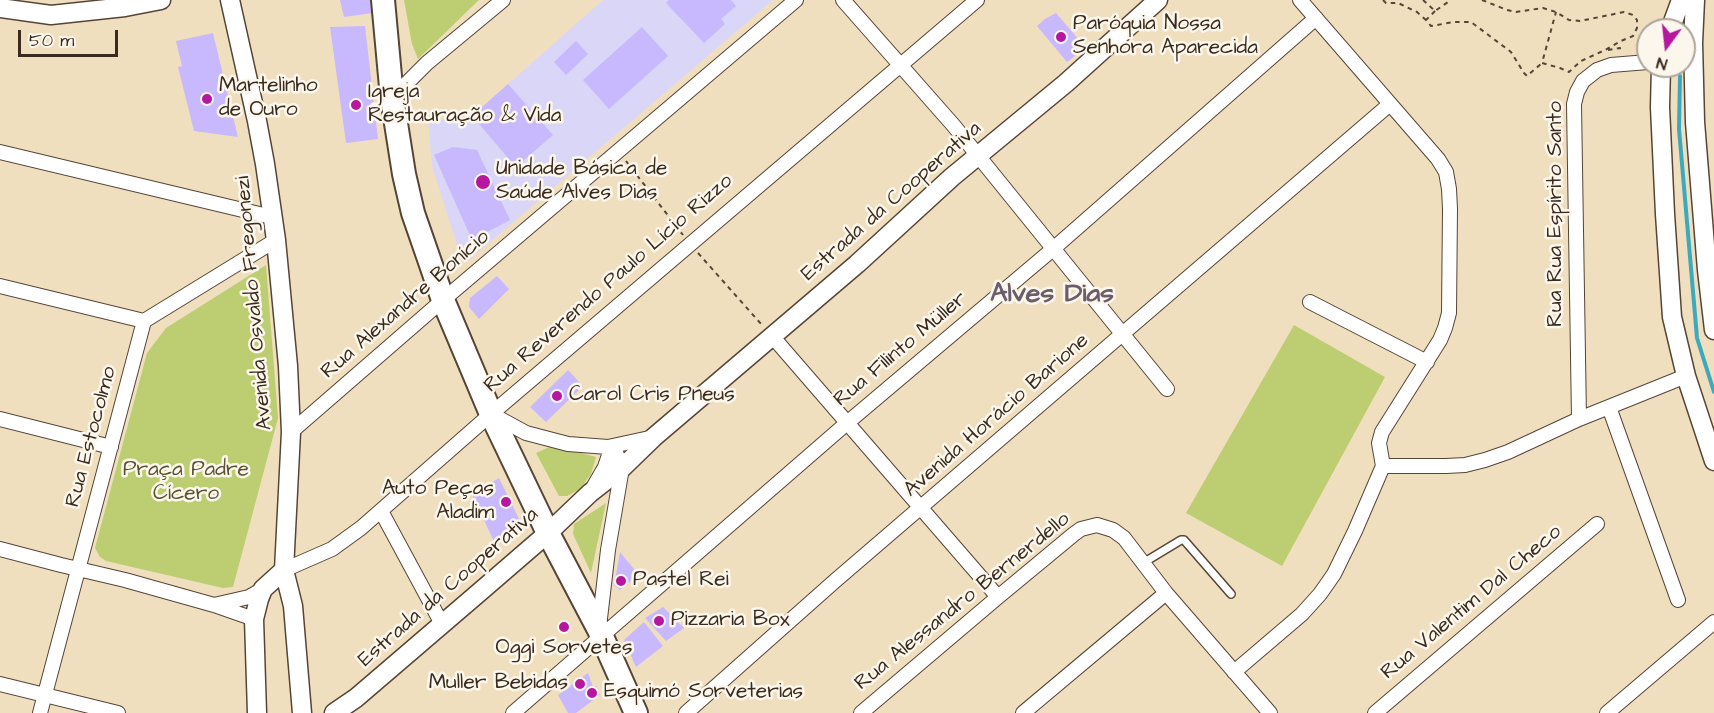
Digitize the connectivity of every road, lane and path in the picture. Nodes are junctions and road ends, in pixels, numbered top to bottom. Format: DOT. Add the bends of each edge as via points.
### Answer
graph roads {
  1 [pos="161,0"];
  2 [pos="230,0"];
  3 [pos="383,0"];
  4 [pos="503,0"];
  5 [pos="796,0"];
  6 [pos="843,0"];
  7 [pos="977,0"];
  8 [pos="1158,0"];
  9 [pos="1300,0"];
  10 [pos="1383,0"];
  11 [pos="1423,0"];
  12 [pos="1450,0"];
  13 [pos="1482,0"];
  14 [pos="1681,0"];
  15 [pos="1695,0"];
  16 [pos="0,8"];
  17 [pos="1435,11"];
  18 [pos="1556,12"];
  19 [pos="1316,18"];
  20 [pos="1674,18"];
  21 [pos="1694,18"];
  22 [pos="1426,20"];
  23 [pos="1542,63"];
  24 [pos="1636,63"];
  25 [pos="899,65"];
  26 [pos="1661,78"];
  27 [pos="1690,78"];
  28 [pos="393,98"];
  29 [pos="1390,104"];
  30 [pos="618,151"];
  31 [pos="0,152"];
  32 [pos="977,157"];
  33 [pos="272,218"];
  34 [pos="276,240"];
  35 [pos="690,244"];
  36 [pos="1053,249"];
  37 [pos="0,286"];
  38 [pos="443,300"];
  39 [pos="1310,302"];
  40 [pos="144,321"];
  41 [pos="1714,330"];
  42 [pos="1123,334"];
  43 [pos="772,336"];
  44 [pos="1427,362"];
  45 [pos="1686,376"];
  46 [pos="1167,389"];
  47 [pos="1609,407"];
  48 [pos="492,414"];
  49 [pos="0,419"];
  50 [pos="1579,419"];
  51 [pos="847,423"];
  52 [pos="291,432"];
  53 [pos="654,437"];
  54 [pos="111,447"];
  55 [pos="609,448"];
  56 [pos="1714,461"];
  57 [pos="1383,466"];
  58 [pos="622,468"];
  59 [pos="590,493"];
  60 [pos="922,508"];
  61 [pos="381,511"];
  62 [pos="1597,524"];
  63 [pos="548,533"];
  64 [pos="0,549"];
  65 [pos="1143,563"];
  66 [pos="79,570"];
  67 [pos="284,570"];
  68 [pos="263,589"];
  69 [pos="1167,593"];
  70 [pos="1231,594"];
  71 [pos="998,597"];
  72 [pos="1678,600"];
  73 [pos="214,605"];
  74 [pos="254,618"];
  75 [pos="1714,622"];
  76 [pos="442,624"];
  77 [pos="600,633"];
  78 [pos="1234,672"];
  79 [pos="0,684"];
  80 [pos="45,695"];
  81 [pos="40,713"];
  82 [pos="118,713"];
  83 [pos="257,713"];
  84 [pos="302,713"];
  85 [pos="334,713"];
  86 [pos="513,713"];
  87 [pos="636,713"];
  88 [pos="686,713"];
  89 [pos="861,713"];
  90 [pos="1023,713"];
  91 [pos="1270,713"];
  92 [pos="1375,713"];
  93 [pos="1607,713"];
  1 -- 16 [label="street" via="51,15"];
  2 -- 33 [label="street, Avenida Osvaldo Fregonezi" via="259,132"];
  3 -- 28 [label="main road"];
  4 -- 28 [label="street" via="427,63"];
  5 -- 30 [label="street, Rua Alexandre Bonício"];
  6 -- 25 [label="street"];
  7 -- 25 [label="street, Rua Reverendo Paulo Lício Rizzo"];
  8 -- 32 [label="street, Estrada da Cooperativa"];
  9 -- 19 [label="street"];
  10 -- 22 [label="path" via="1398,3"];
  11 -- 17 [label="path"];
  12 -- 17 [label="path"];
  13 -- 18 [label="path" via="1516,12 1544,8"];
  14 -- 20 [label="street"];
  15 -- 21 [label="street"];
  17 -- 22 [label="path"];
  18 -- 23 [label="path"];
  18 -- 23 [label="path" via="1580,21 1624,12 1633,15 1637,28 1633,36 1581,60 1569,72"];
  19 -- 29 [label="street"];
  19 -- 36 [label="street, Rua Filinto Müller"];
  22 -- 23 [label="path" via="1431,26 1471,22 1511,52 1527,76"];
  24 -- 50 [label="street, Rua Rua Espírito Santo" via="1596,70 1583,81 1574,104"];
  25 -- 32 [label="street"];
  25 -- 35 [label="street, Rua Reverendo Paulo Lício Rizzo"];
  26 -- 45 [label="street" via="1672,317"];
  27 -- 41 [label="street"];
  28 -- 38 [label="main road" via="413,213"];
  29 -- 42 [label="street, Avenida Horácio Barione"];
  29 -- 44 [label="street" via="1438,159 1446,172 1449,189 1449,313"];
  30 -- 35 [label="path"];
  30 -- 38 [label="street, Rua Alexandre Bonício"];
  31 -- 33 [label="street"];
  32 -- 36 [label="street"];
  32 -- 43 [label="street, Estrada da Cooperativa"];
  33 -- 34 [label="street, Avenida Osvaldo Fregonezi"];
  34 -- 40 [label="street"];
  34 -- 52 [label="street, Avenida Osvaldo Fregonezi"];
  35 -- 43 [label="path"];
  35 -- 48 [label="street, Rua Reverendo Paulo Lício Rizzo"];
  36 -- 42 [label="street"];
  36 -- 51 [label="street, Rua Filinto Müller"];
  37 -- 40 [label="street"];
  38 -- 48 [label="main road"];
  38 -- 52 [label="street, Rua Alexandre Bonício"];
  39 -- 44 [label="street"];
  40 -- 54 [label="street, Rua Estocolmo"];
  42 -- 46 [label="street"];
  42 -- 60 [label="street, Avenida Horácio Barione"];
  43 -- 51 [label="street"];
  43 -- 53 [label="street, Estrada da Cooperativa"];
  44 -- 57 [label="street" via="1382,432 1379,442"];
  45 -- 47 [label="street"];
  45 -- 56 [label="street"];
  47 -- 50 [label="street"];
  47 -- 72 [label="street"];
  48 -- 55 [label="street" via="544,439"];
  48 -- 61 [label="street, Rua Reverendo Paulo Lício Rizzo"];
  48 -- 63 [label="main road"];
  49 -- 54 [label="street"];
  50 -- 57 [label="street" via="1508,452 1465,465"];
  51 -- 60 [label="street"];
  51 -- 77 [label="street, Rua Filinto Müller"];
  52 -- 67 [label="street, Avenida Osvaldo Fregonezi"];
  53 -- 55 [label="street, Estrada da Cooperativa"];
  53 -- 58 [label="street, Estrada da Cooperativa"];
  54 -- 66 [label="street, Rua Estocolmo"];
  55 -- 58 [label="street"];
  55 -- 59 [label="street, Estrada da Cooperativa" via="605,467"];
  57 -- 78 [label="street" via="1345,553 1320,594"];
  58 -- 59 [label="street, Estrada da Cooperativa"];
  58 -- 77 [label="street" via="608,550"];
  59 -- 63 [label="street, Estrada da Cooperativa"];
  60 -- 71 [label="street"];
  60 -- 88 [label="street, Avenida Horácio Barione"];
  61 -- 67 [label="street, Rua Reverendo Paulo Lício Rizzo" via="332,549"];
  61 -- 76 [label="street"];
  62 -- 92 [label="street, Rua Valentim Dal Checo"];
  63 -- 76 [label="street, Estrada da Cooperativa"];
  63 -- 77 [label="main road"];
  64 -- 66 [label="street"];
  65 -- 69 [label="street"];
  65 -- 70 [label="lane" via="1184,540"];
  65 -- 71 [label="street, Rua Alessandro Bernerdello" via="1124,538 1097,525 1081,529"];
  66 -- 73 [label="street"];
  66 -- 80 [label="street, Rua Estocolmo"];
  67 -- 68 [label="street, Rua Reverendo Paulo Lício Rizzo"];
  67 -- 84 [label="street, Avenida Osvaldo Fregonezi" via="293,606"];
  68 -- 73 [label="street" via="249,597"];
  68 -- 74 [label="street"];
  69 -- 78 [label="street"];
  69 -- 90 [label="street"];
  71 -- 89 [label="street, Rua Alessandro Bernerdello"];
  73 -- 74 [label="street"];
  74 -- 83 [label="street"];
  75 -- 93 [label="street"];
  76 -- 85 [label="street, Estrada da Cooperativa"];
  77 -- 86 [label="street, Rua Filinto Müller"];
  77 -- 87 [label="main road"];
  78 -- 91 [label="street"];
  79 -- 80 [label="street"];
  80 -- 81 [label="street, Rua Estocolmo"];
  80 -- 82 [label="street"];
}
